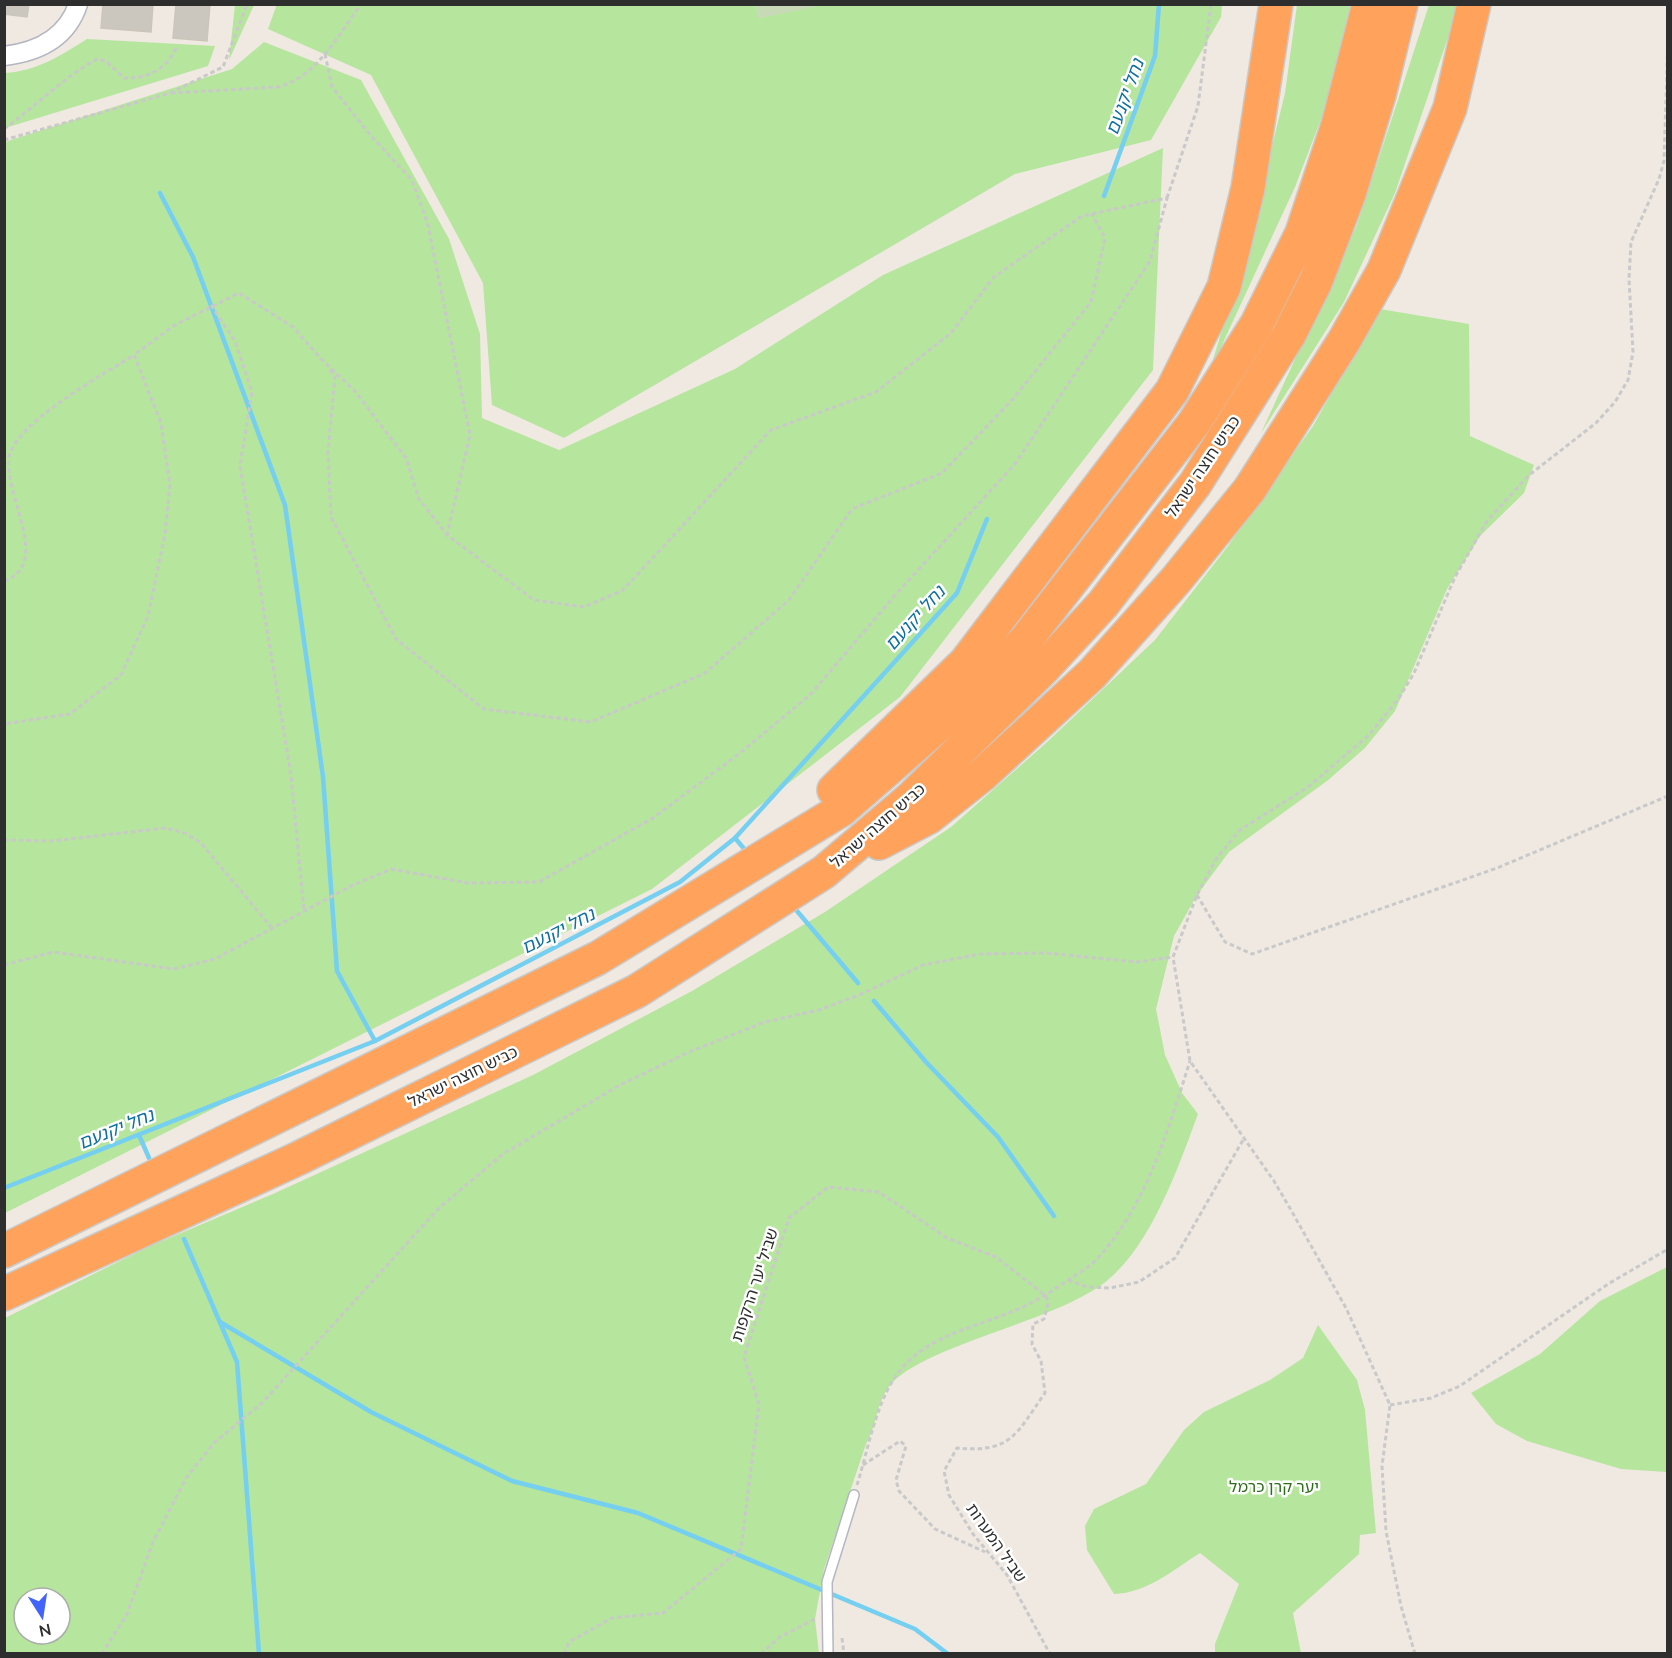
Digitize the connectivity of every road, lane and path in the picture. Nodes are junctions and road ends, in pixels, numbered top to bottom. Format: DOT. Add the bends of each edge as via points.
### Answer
graph roads {
  1 [pos="78,4"];
  2 [pos="248,4"];
  3 [pos="361,4"];
  4 [pos="1211,4"];
  5 [pos="1276,4"];
  6 [pos="1368,4"];
  7 [pos="1401,4"];
  8 [pos="1474,4"];
  9 [pos="1491,4"];
  10 [pos="1668,38"];
  11 [pos="176,48"];
  12 [pos="325,54"];
  13 [pos="4,56"];
  14 [pos="170,93"];
  15 [pos="1450,108"];
  16 [pos="4,129"];
  17 [pos="4,140"];
  18 [pos="1167,198"];
  19 [pos="1092,214"];
  20 [pos="211,305"];
  21 [pos="134,355"];
  22 [pos="323,362"];
  23 [pos="447,535"];
  24 [pos="4,580"];
  25 [pos="4,724"];
  26 [pos="1668,796"];
  27 [pos="4,840"];
  28 [pos="769,852"];
  29 [pos="824,872"];
  30 [pos="1197,895"];
  31 [pos="304,911"];
  32 [pos="271,927"];
  33 [pos="1173,957"];
  34 [pos="4,965"];
  35 [pos="1190,1061"];
  36 [pos="1243,1140"];
  37 [pos="1668,1249"];
  38 [pos="4,1251"];
  39 [pos="1068,1280"];
  40 [pos="4,1294"];
  41 [pos="1046,1296"];
  42 [pos="1390,1405"];
  43 [pos="863,1465"];
  44 [pos="854,1495"];
  45 [pos="986,1553"];
  46 [pos="828,1613"];
  47 [pos="102,1653"];
  48 [pos="564,1653"];
  49 [pos="761,1653"];
  50 [pos="828,1653"];
  51 [pos="1050,1653"];
  52 [pos="1415,1653"];
  1 -- 13 [label="street" via="67,28 54,39 31,51"];
  2 -- 14 [label="path" via="223,68"];
  3 -- 12 [label="path"];
  4 -- 18 [label="path" via="1198,106"];
  5 -- 28 [label="highway" via="1248,188 1224,287 1172,391 966,662"];
  6 -- 28 [label="highway, כביש חוצה ישראל" via="1338,125 1302,233 1257,324 1194,423 1016,650 951,714 841,810"];
  7 -- 29 [label="highway, כביש חוצה ישראל" via="1349,194 1316,281 1289,335 1195,484 1103,604 1042,670 910,799"];
  8 -- 15 [label="highway"];
  9 -- 15 [label="highway" via="1466,81"];
  10 -- 30 [label="path" via="1664,161 1632,242 1629,279 1634,352 1628,380 1616,402 1596,423 1528,476 1487,521 1455,577 1414,673 1369,735 1308,787 1240,830 1216,859"];
  11 -- 16 [label="path" via="158,70 138,79 124,78 97,58"];
  12 -- 14 [label="path" via="299,79 278,87"];
  12 -- 23 [label="path" via="332,87 412,180 428,225 470,435"];
  14 -- 17 [label="path"];
  15 -- 29 [label="highway" via="1384,270 1344,341 1250,489 1176,580 1092,674 982,775 930,817"];
  18 -- 19 [label="path"];
  18 -- 31 [label="path" via="1150,261 1015,465 810,695 740,753 653,818 539,882 468,883 391,869"];
  19 -- 22 [label="path" via="1105,238 1091,302 1013,399 942,473 852,509 789,600 705,673 591,722 484,709 396,639 331,517 328,453 335,376"];
  19 -- 23 [label="path" via="1082,216 994,277 951,333 876,392 771,430 624,590 584,607 534,600"];
  20 -- 21 [label="path"];
  20 -- 22 [label="path" via="239,293 293,327"];
  20 -- 31 [label="path" via="235,341 252,392 240,466 291,775"];
  21 -- 24 [label="path" via="34,420 9,454 8,478 25,537 26,563 16,577"];
  21 -- 25 [label="path" via="161,423 170,485 165,534 148,616 121,675 70,714"];
  22 -- 23 [label="path" via="354,390 406,458 419,499"];
  26 -- 30 [label="path" via="1497,868 1252,954 1225,942"];
  27 -- 32 [label="path" via="52,841 165,828 185,833 201,843"];
  28 -- 38 [label="highway, כביש חוצה ישראל" via="598,958"];
  29 -- 40 [label="highway, כביש חוצה ישראל" via="637,991 297,1159"];
  30 -- 33 [label="path"];
  31 -- 32 [label="path"];
  32 -- 34 [label="path" via="215,959 174,969 53,952"];
  33 -- 35 [label="path"];
  33 -- 47 [label="path" via="1137,962 1047,953 980,954 923,965 819,1010 765,1022 689,1052 620,1084 503,1154 439,1208 262,1403 214,1443 186,1478 153,1542 127,1614"];
  35 -- 36 [label="path"];
  35 -- 39 [label="path" via="1161,1152 1131,1211 1097,1259"];
  36 -- 39 [label="path" via="1175,1257 1140,1282 1110,1288 1087,1287"];
  36 -- 42 [label="path" via="1274,1181 1312,1246 1346,1308"];
  37 -- 42 [label="path" via="1608,1284 1460,1386 1431,1398"];
  39 -- 41 [label="path"];
  41 -- 43 [label="path" via="953,1332 902,1368 882,1404"];
  41 -- 45 [label="path, שביל המערות" via="1044,1318 1033,1324 1032,1344 1041,1361 1045,1393 1020,1430 1004,1444 978,1450 957,1448 944,1471 949,1495"];
  41 -- 48 [label="path, שביל יער הרקפות" via="996,1257 947,1238 879,1192 828,1187 789,1218 744,1357 759,1404 741,1549 663,1613 612,1618 569,1642"];
  42 -- 52 [label="path" via="1382,1466 1386,1531"];
  43 -- 44 [label="path"];
  43 -- 45 [label="path" via="900,1441 906,1446 896,1480 899,1491 935,1529"];
  44 -- 46 [label="lane" via="827,1582"];
  45 -- 51 [label="path, שביל המערות" via="1007,1575"];
  46 -- 49 [label="path" via="780,1637"];
  46 -- 50 [label="lane"];
}
